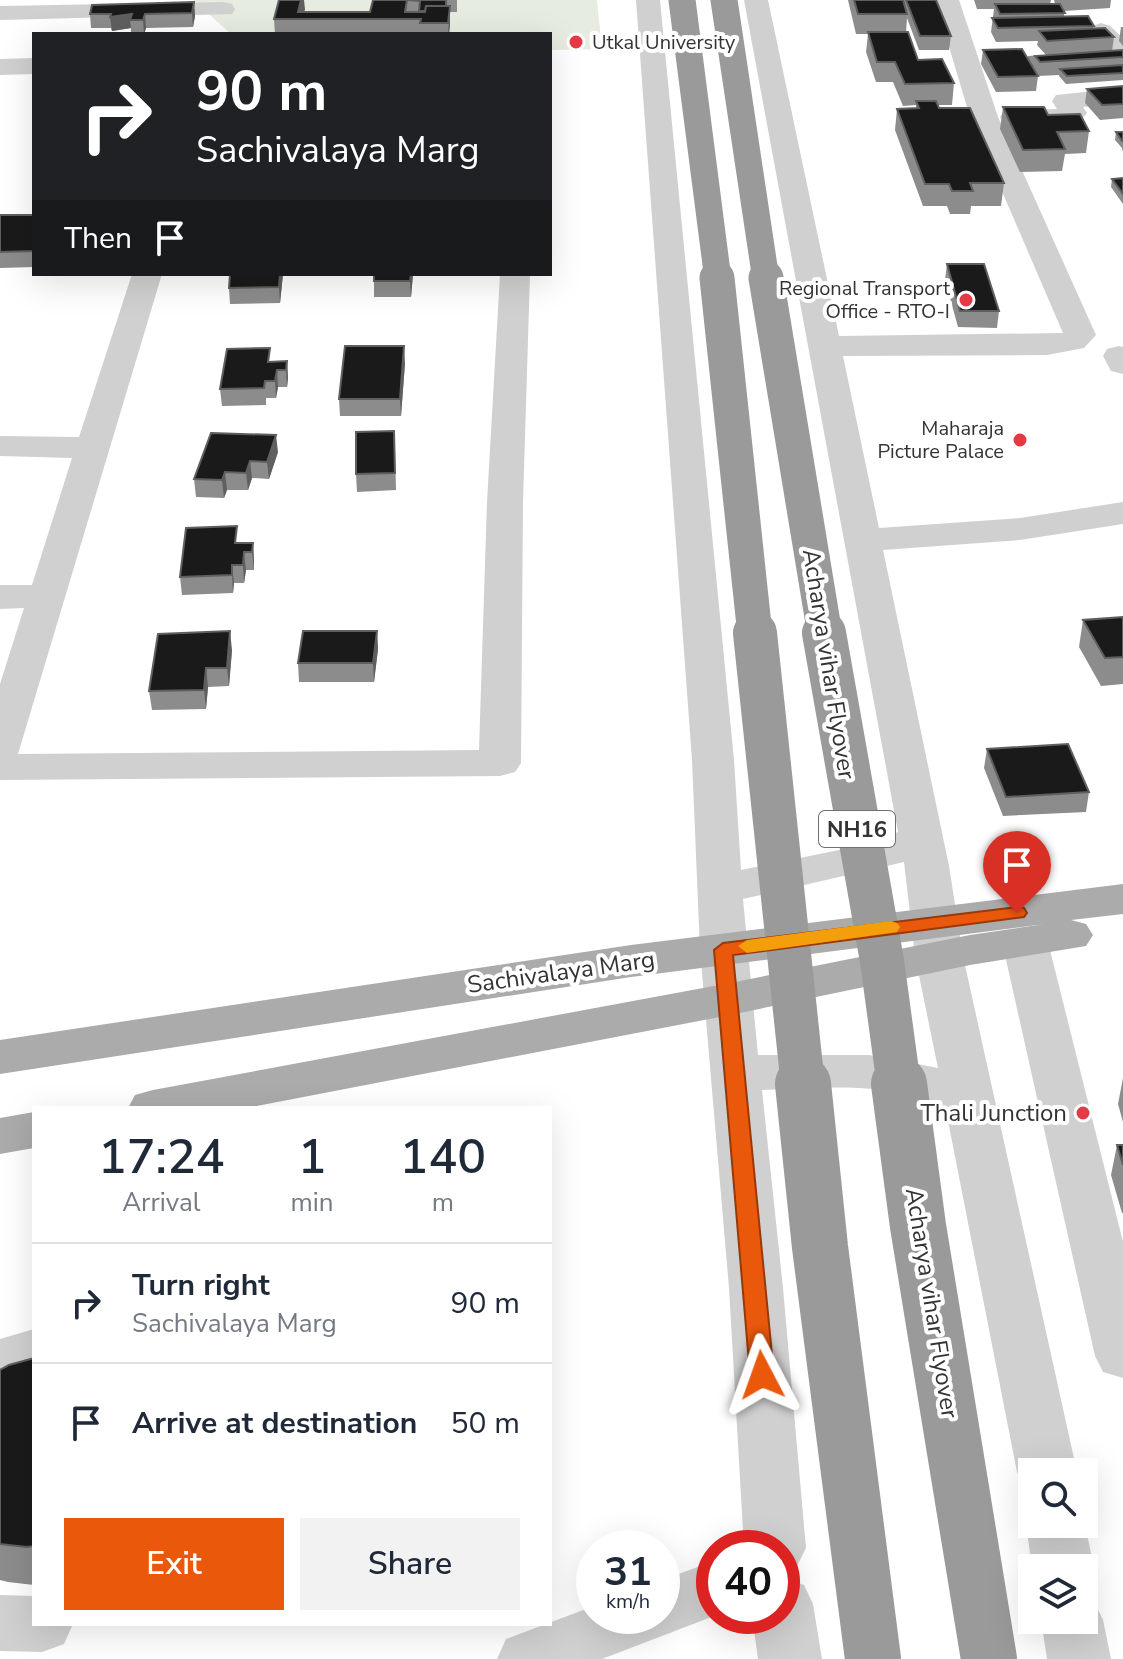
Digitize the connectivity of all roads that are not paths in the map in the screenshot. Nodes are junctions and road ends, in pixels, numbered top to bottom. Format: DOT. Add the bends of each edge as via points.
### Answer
graph roads {
  1 [pos="648,0"];
  2 [pos="682,0"];
  3 [pos="724,0"];
  4 [pos="756,0"];
  5 [pos="947,0"];
  6 [pos="0,13"];
  7 [pos="223,14"];
  8 [pos="1101,31"];
  9 [pos="1123,52"];
  10 [pos="32,66"];
  11 [pos="0,67"];
  12 [pos="1123,96"];
  13 [pos="984,117"];
  14 [pos="146,276"];
  15 [pos="515,276"];
  16 [pos="824,346"];
  17 [pos="0,446"];
  18 [pos="93,448"];
  19 [pos="1123,513"];
  20 [pos="862,540"];
  21 [pos="47,596"];
  22 [pos="0,597"];
  23 [pos="0,749"];
  24 [pos="0,767"];
  25 [pos="921,839"];
  26 [pos="722,889"];
  27 [pos="1123,899"];
  28 [pos="1123,926"];
  29 [pos="936,939"];
  30 [pos="1025,942"];
  31 [pos="726,974"];
  32 [pos="0,1057"];
  33 [pos="736,1074"];
  34 [pos="162,1106"];
  35 [pos="974,1122"];
  36 [pos="32,1130"];
  37 [pos="0,1136"];
  38 [pos="32,1352"];
  39 [pos="1123,1356"];
  40 [pos="0,1361"];
  41 [pos="1044,1458"];
  42 [pos="774,1530"];
  43 [pos="0,1623"];
  44 [pos="32,1624"];
  45 [pos="594,1634"];
  46 [pos="786,1634"];
  47 [pos="1075,1634"];
  48 [pos="529,1659"];
  49 [pos="790,1659"];
  50 [pos="873,1659"];
  51 [pos="989,1659"];
  52 [pos="1079,1659"];
  1 -- 26 [label="street"];
  2 -- 50 [label="highway, bridge" via="708,190 820,1247"];
  3 -- 51 [label="highway, Acharya vihar Flyover / NH16, bridge" via="839,726 882,961 918,1226"];
  4 -- 16 [label="street"];
  5 -- 13 [label="street"];
  6 -- 7 [label="street"];
  8 -- 9 [label="street"];
  10 -- 11 [label="street"];
  12 -- 13 [label="street" via="1065,101 1073,113 1067,117"];
  13 -- 16 [label="street" via="1080,335 1047,345"];
  14 -- 18 [label="street"];
  15 -- 24 [label="street" via="500,763"];
  16 -- 20 [label="street"];
  17 -- 18 [label="street"];
  18 -- 21 [label="street"];
  19 -- 20 [label="street" via="1020,529"];
  20 -- 25 [label="street"];
  21 -- 22 [label="street"];
  21 -- 23 [label="street"];
  25 -- 26 [label="street" via="885,854"];
  25 -- 29 [label="street"];
  26 -- 31 [label="street"];
  27 -- 29 [label="main road"];
  28 -- 30 [label="main road"];
  29 -- 30 [label="main road"];
  29 -- 31 [label="main road"];
  29 -- 35 [label="street"];
  30 -- 39 [label="street"];
  31 -- 32 [label="main road, Sachivalaya Marg"];
  31 -- 33 [label="street"];
  31 -- 34 [label="main road"];
  33 -- 35 [label="street" via="789,1070 921,1081 950,1095"];
  33 -- 42 [label="street"];
  35 -- 41 [label="street"];
  36 -- 37 [label="main road"];
  38 -- 40 [label="street"];
  43 -- 44 [label="street"];
  45 -- 48 [label="street"];
  46 -- 49 [label="street"];
  47 -- 52 [label="street"];
}
